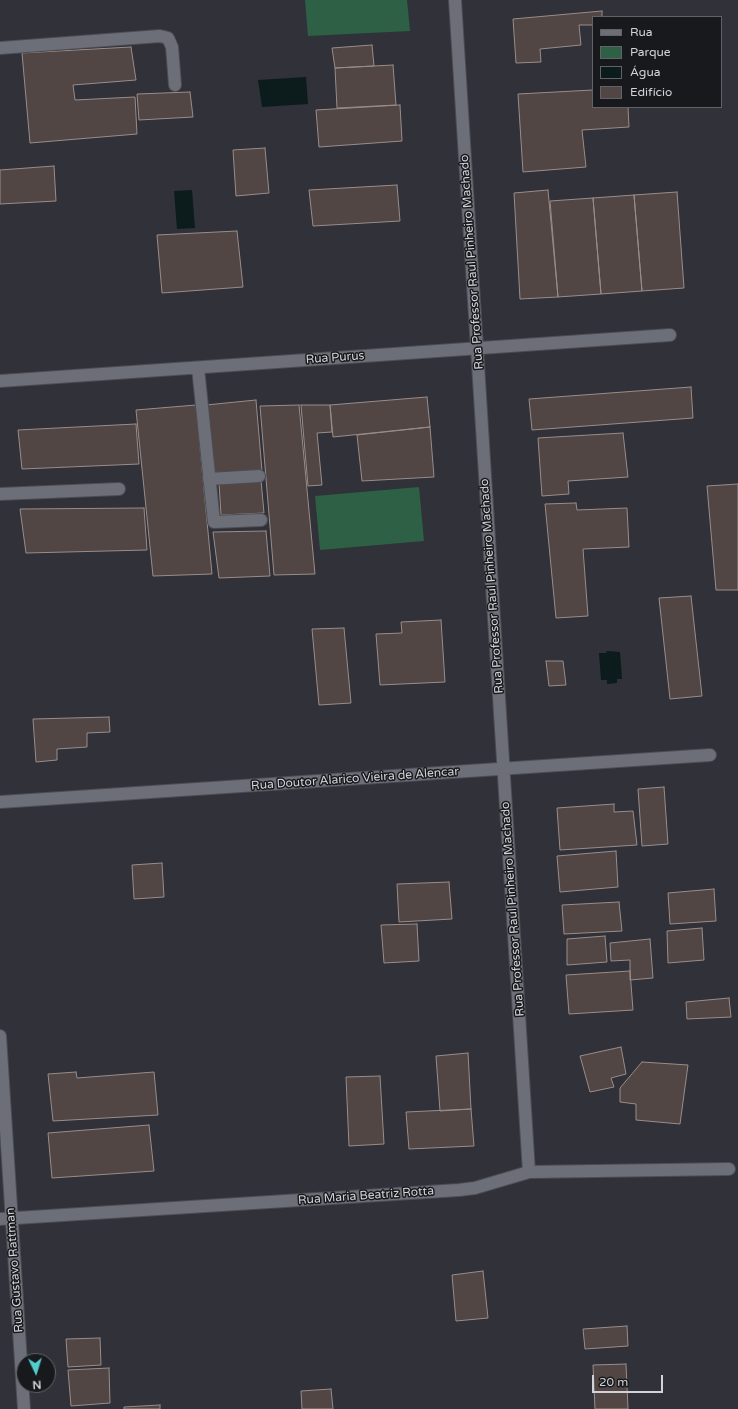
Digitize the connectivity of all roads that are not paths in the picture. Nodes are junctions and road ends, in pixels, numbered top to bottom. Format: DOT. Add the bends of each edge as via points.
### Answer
graph roads {
  1 [pos="455,0"];
  2 [pos="0,48"];
  3 [pos="175,85"];
  4 [pos="670,335"];
  5 [pos="477,349"];
  6 [pos="198,368"];
  7 [pos="0,381"];
  8 [pos="259,476"];
  9 [pos="209,479"];
  10 [pos="119,489"];
  11 [pos="0,494"];
  12 [pos="260,520"];
  13 [pos="710,755"];
  14 [pos="504,769"];
  15 [pos="0,802"];
  16 [pos="0,1036"];
  17 [pos="729,1169"];
  18 [pos="530,1172"];
  19 [pos="6,1219"];
  20 [pos="24,1409"];
  1 -- 5 [label="street, Rua Professor Raul Pinheiro Machado"];
  2 -- 3 [label="street" via="160,36 168,38 172,47"];
  4 -- 5 [label="street, Rua Purus"];
  5 -- 6 [label="street, Rua Purus"];
  5 -- 14 [label="street, Rua Professor Raul Pinheiro Machado"];
  6 -- 7 [label="street, Rua Purus"];
  6 -- 9 [label="street"];
  8 -- 9 [label="street"];
  9 -- 12 [label="street" via="214,522"];
  10 -- 11 [label="street"];
  13 -- 14 [label="street, Rua Doutor Alarico Vieira de Alencar"];
  14 -- 15 [label="street, Rua Doutor Alarico Vieira de Alencar"];
  14 -- 18 [label="street, Rua Professor Raul Pinheiro Machado"];
  16 -- 19 [label="street, Rua Gustavo Rattman"];
  17 -- 18 [label="street, Rua Maria Beatriz Rotta"];
  18 -- 19 [label="street, Rua Maria Beatriz Rotta" via="476,1188 459,1190"];
  19 -- 20 [label="street, Rua Gustavo Rattman"];
}
